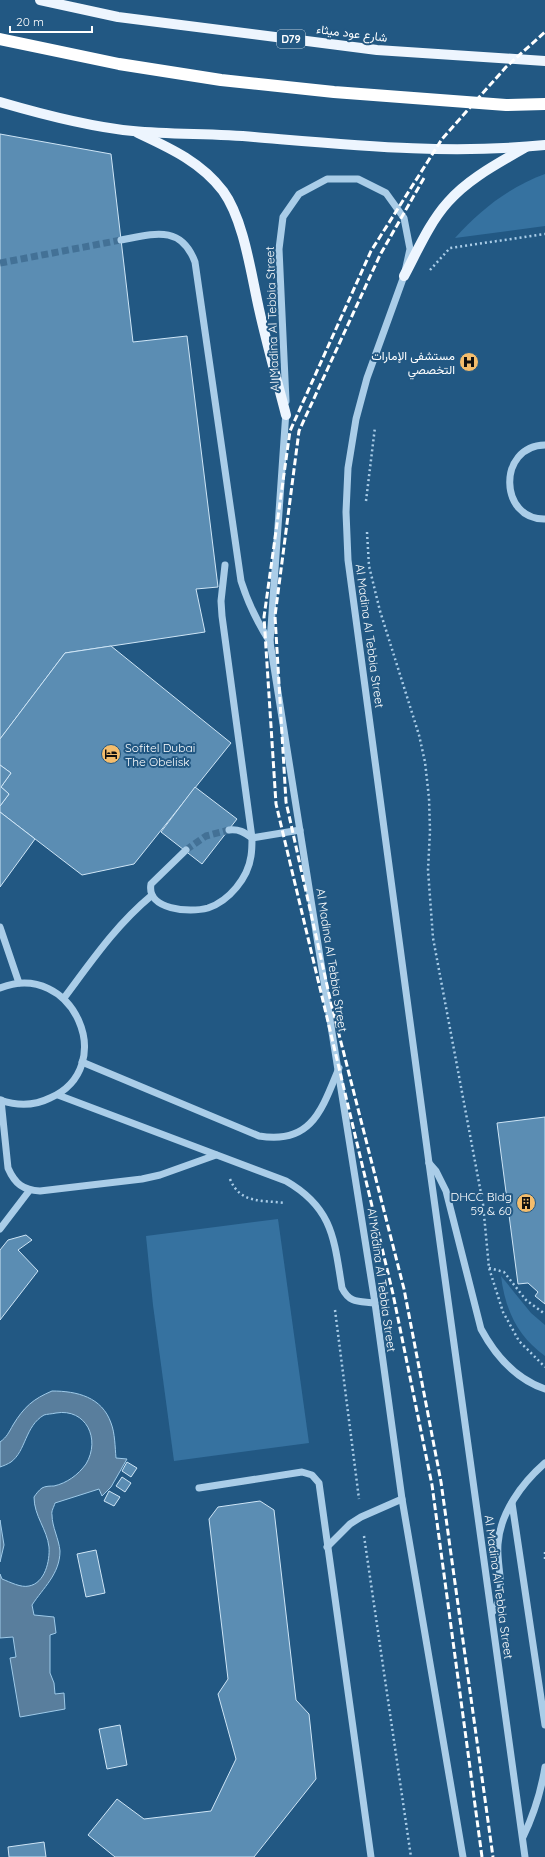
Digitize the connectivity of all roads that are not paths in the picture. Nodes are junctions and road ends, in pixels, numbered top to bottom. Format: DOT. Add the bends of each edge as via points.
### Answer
graph roads {
  1 [pos="40,0"];
  2 [pos="0,39"];
  3 [pos="545,61"];
  4 [pos="0,102"];
  5 [pos="545,104"];
  6 [pos="133,131"];
  7 [pos="545,145"];
  8 [pos="527,147"];
  9 [pos="121,240"];
  10 [pos="404,276"];
  11 [pos="286,415"];
  12 [pos="545,445"];
  13 [pos="545,519"];
  14 [pos="225,565"];
  15 [pos="270,642"];
  16 [pos="229,830"];
  17 [pos="300,830"];
  18 [pos="252,838"];
  19 [pos="186,850"];
  20 [pos="151,896"];
  21 [pos="0,926"];
  22 [pos="19,983"];
  23 [pos="0,987"];
  24 [pos="64,998"];
  25 [pos="82,1062"];
  26 [pos="339,1068"];
  27 [pos="58,1095"];
  28 [pos="1,1100"];
  29 [pos="216,1155"];
  30 [pos="429,1163"];
  31 [pos="29,1191"];
  32 [pos="0,1229"];
  33 [pos="375,1303"];
  34 [pos="545,1389"];
  35 [pos="545,1463"];
  36 [pos="199,1488"];
  37 [pos="402,1498"];
  38 [pos="512,1503"];
  39 [pos="328,1547"];
  40 [pos="492,1613"];
  41 [pos="545,1725"];
  42 [pos="545,1767"];
  43 [pos="523,1837"];
  44 [pos="372,1857"];
  45 [pos="463,1857"];
  46 [pos="525,1857"];
  1 -- 3 [label="main road, شارع عود ميثاء / D79" via="118,17 369,49"];
  2 -- 5 [label="highway" via="119,64 222,80 334,92 506,105"];
  4 -- 6 [label="main road" via="27,110"];
  6 -- 8 [label="main road" via="235,135 390,147"];
  6 -- 11 [label="main road" via="178,152 200,166 223,191 235,215 245,247"];
  7 -- 8 [label="main road"];
  8 -- 10 [label="main road" via="469,183 448,202"];
  9 -- 15 [label="street" via="150,234 168,234 181,240 193,256 242,581 257,622"];
  10 -- 11 [label="street, Al Madina Al Tebbia Street" via="410,249 404,218 386,193 358,179 326,179 299,194 284,217 280,249"];
  10 -- 30 [label="street, Al Madina Al Tebbia Street" via="367,378 356,419 348,468 346,512 348,560"];
  11 -- 15 [label="street, Al Madina Al Tebbia Street"];
  12 -- 13 [label="street" via="532,448 515,461 509,482 514,502 532,516"];
  14 -- 18 [label="street" via="222,616"];
  15 -- 17 [label="street, Al Madina Al Tebbia Street"];
  16 -- 18 [label="street" via="245,832"];
  17 -- 18 [label="street"];
  17 -- 26 [label="street, Al Madina Al Tebbia Street"];
  18 -- 20 [label="street" via="251,857 243,878 234,891 222,900 208,907 186,909 165,906"];
  19 -- 20 [label="street" via="151,884"];
  20 -- 24 [label="street" via="123,921"];
  21 -- 22 [label="street"];
  22 -- 23 [label="street"];
  22 -- 24 [label="street" via="35,984 50,989"];
  24 -- 25 [label="street" via="82,1027 85,1045"];
  25 -- 26 [label="street" via="259,1136 272,1138 286,1138 310,1125 319,1114"];
  25 -- 27 [label="street" via="77,1074"];
  26 -- 33 [label="street, Al Madina Al Tebbia Street"];
  27 -- 28 [label="street" via="40,1103 20,1105"];
  27 -- 29 [label="street"];
  28 -- 31 [label="street" via="8,1168 12,1178"];
  29 -- 31 [label="street" via="142,1179"];
  29 -- 33 [label="street" via="286,1181 312,1198 329,1224 342,1288 352,1300"];
  30 -- 34 [label="street" via="446,1191 480,1329 504,1363 527,1380"];
  30 -- 40 [label="street, Al Madina Al Tebbia Street"];
  31 -- 32 [label="street"];
  33 -- 37 [label="street, Al Madina Al Tebbia Street"];
  35 -- 38 [label="street" via="522,1486"];
  36 -- 39 [label="street" via="302,1472 312,1476 319,1483"];
  37 -- 39 [label="street" via="350,1524"];
  37 -- 45 [label="street, Al Madina Al Tebbia Street"];
  38 -- 40 [label="street" via="500,1530 500,1596"];
  38 -- 41 [label="street"];
  39 -- 44 [label="street"];
  40 -- 43 [label="street, Al Madina Al Tebbia Street"];
  42 -- 43 [label="street" via="542,1789"];
  43 -- 46 [label="street, Al Madina Al Tebbia Street"];
}
